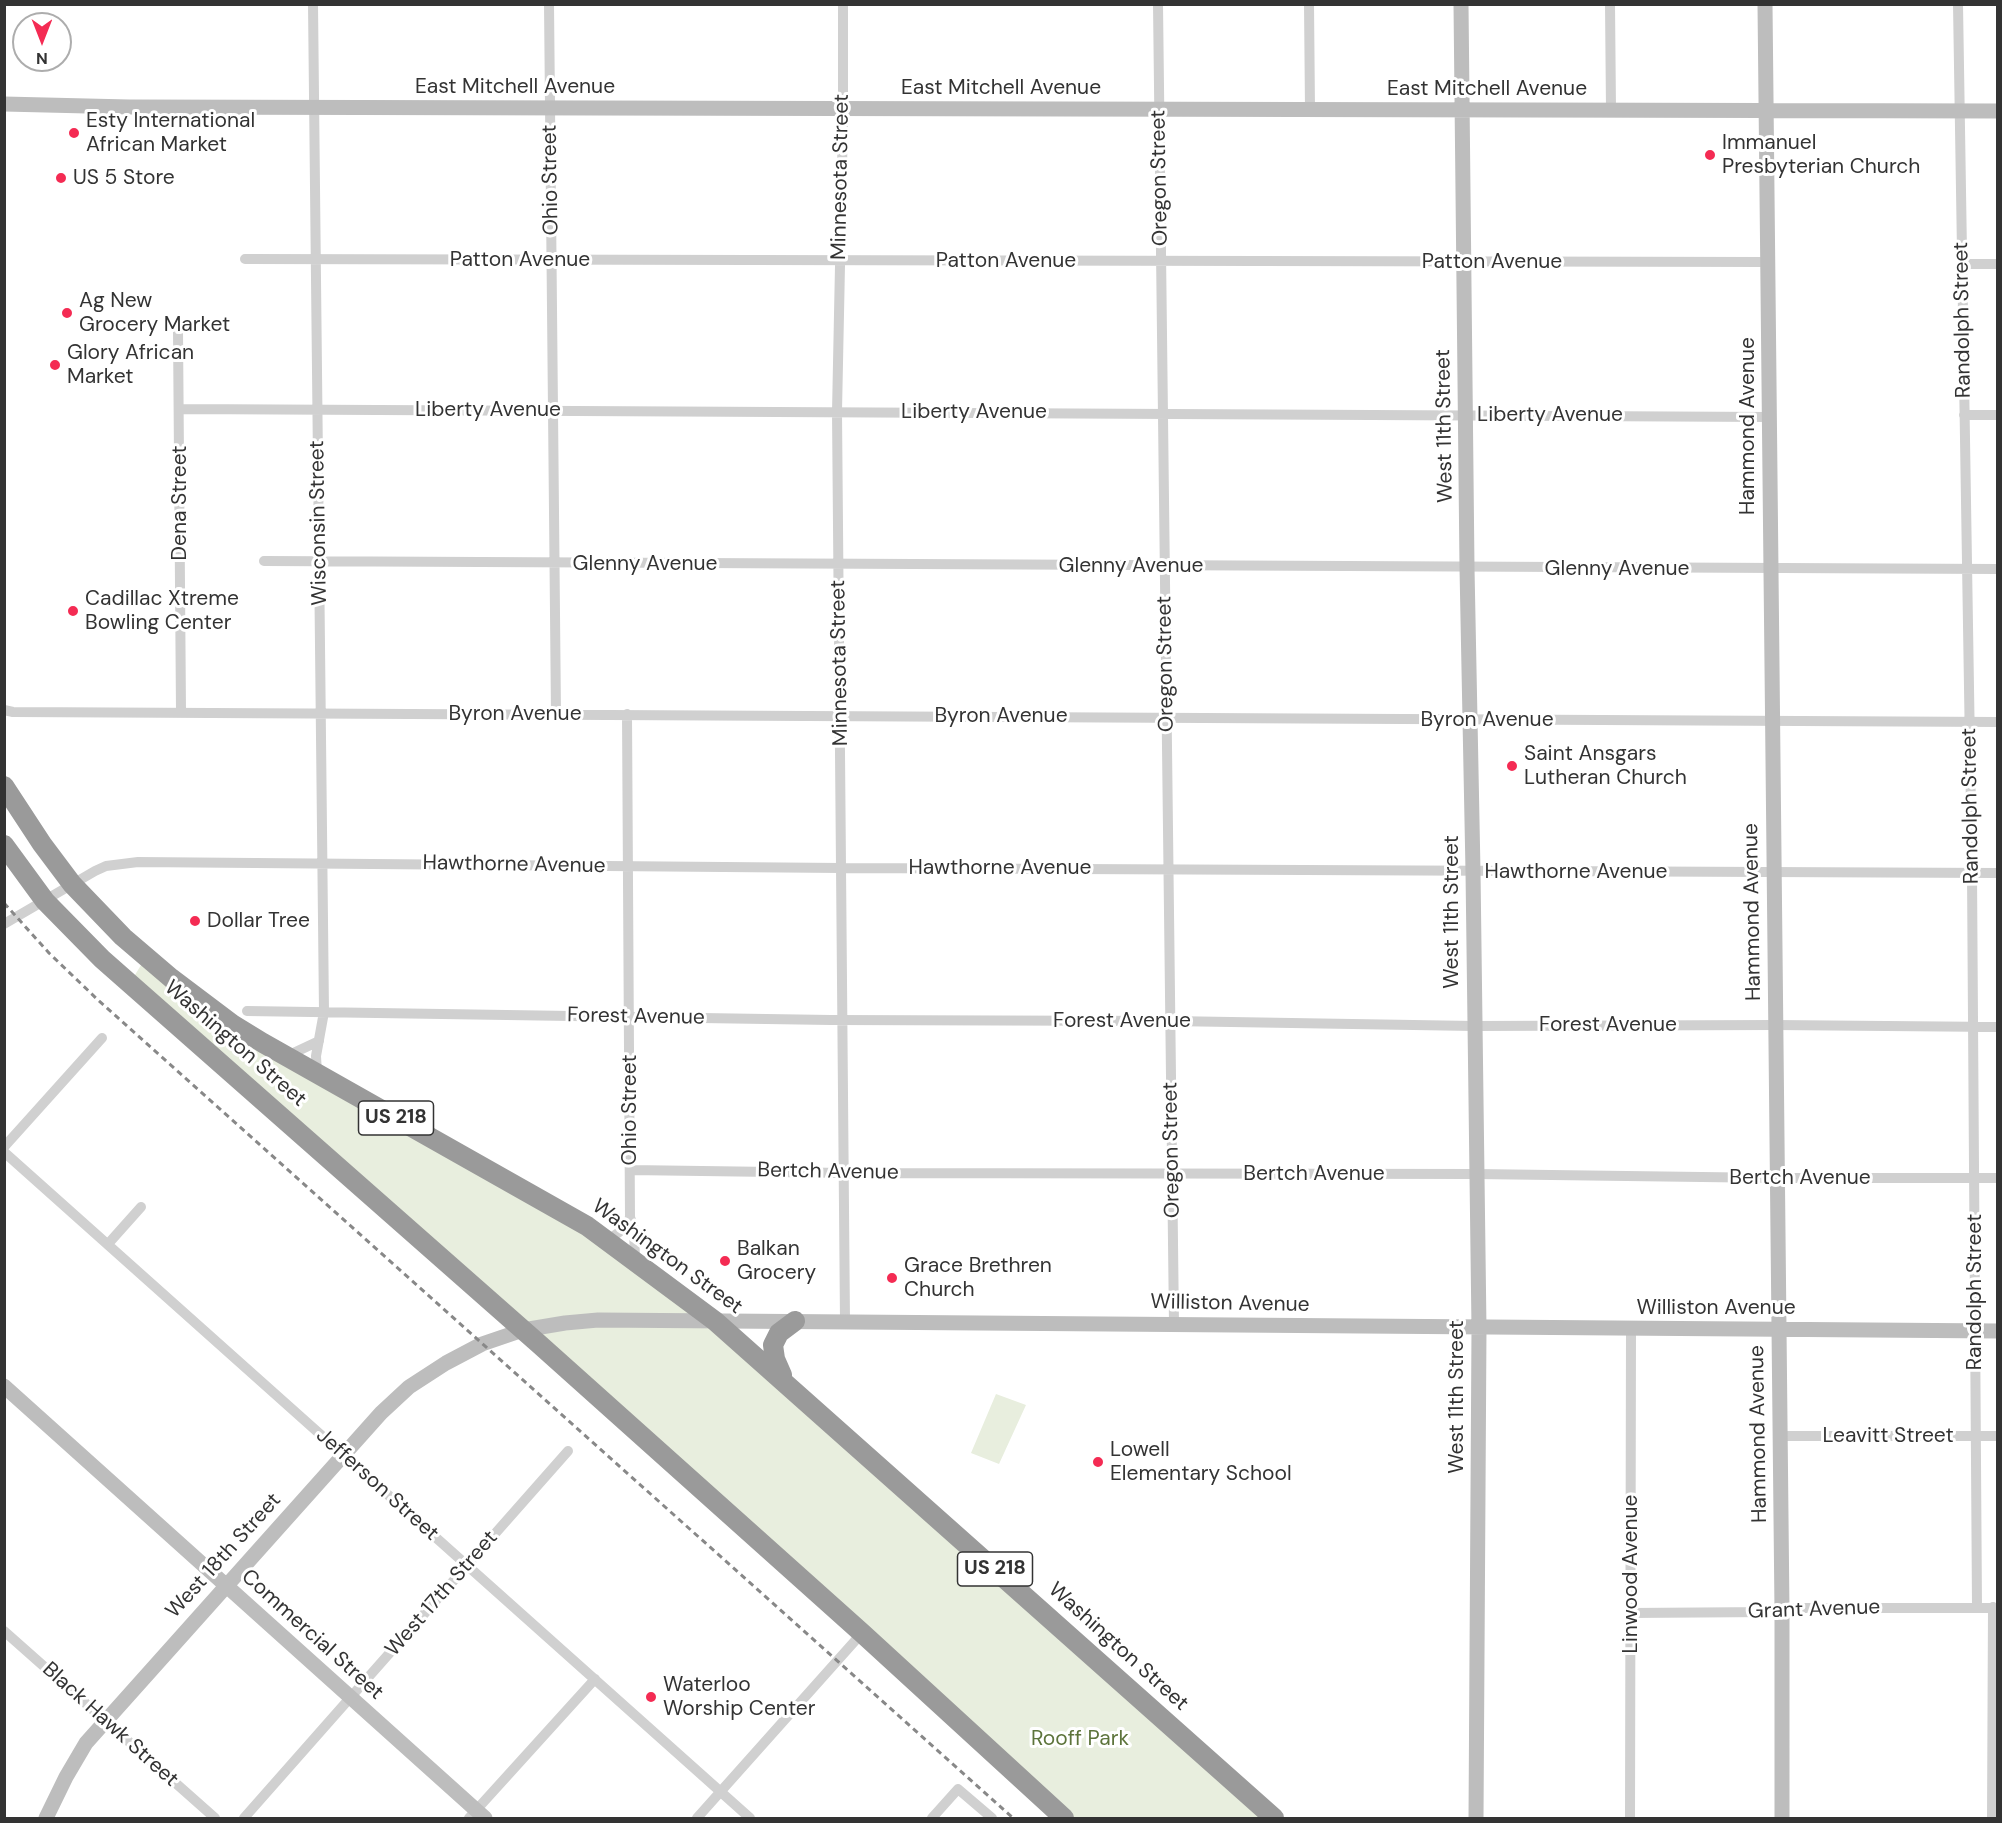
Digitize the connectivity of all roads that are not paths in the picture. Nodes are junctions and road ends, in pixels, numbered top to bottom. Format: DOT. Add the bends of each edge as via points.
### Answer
graph roads {
  1 [pos="313,4"];
  2 [pos="549,4"];
  3 [pos="843,4"];
  4 [pos="1158,4"];
  5 [pos="1309,4"];
  6 [pos="1461,4"];
  7 [pos="1610,4"];
  8 [pos="1765,4"];
  9 [pos="1959,4"];
  10 [pos="4,104"];
  11 [pos="314,108"];
  12 [pos="550,108"];
  13 [pos="843,109"];
  14 [pos="1159,109"];
  15 [pos="1310,110"];
  16 [pos="1462,110"];
  17 [pos="1611,110"];
  18 [pos="1766,111"];
  19 [pos="1960,111"];
  20 [pos="1998,111"];
  21 [pos="245,260"];
  22 [pos="316,260"];
  23 [pos="552,260"];
  24 [pos="840,260"];
  25 [pos="1161,261"];
  26 [pos="1767,262"];
  27 [pos="1464,263"];
  28 [pos="1962,264"];
  29 [pos="1998,264"];
  30 [pos="178,331"];
  31 [pos="179,409"];
  32 [pos="318,409"];
  33 [pos="553,411"];
  34 [pos="837,412"];
  35 [pos="1163,414"];
  36 [pos="1466,414"];
  37 [pos="1964,415"];
  38 [pos="1998,416"];
  39 [pos="1769,417"];
  40 [pos="264,561"];
  41 [pos="319,562"];
  42 [pos="554,563"];
  43 [pos="839,564"];
  44 [pos="1165,567"];
  45 [pos="1467,568"];
  46 [pos="1998,569"];
  47 [pos="1770,570"];
  48 [pos="1966,570"];
  49 [pos="4,710"];
  50 [pos="182,712"];
  51 [pos="321,713"];
  52 [pos="627,714"];
  53 [pos="556,715"];
  54 [pos="841,715"];
  55 [pos="1167,717"];
  56 [pos="1471,720"];
  57 [pos="1772,720"];
  58 [pos="1969,722"];
  59 [pos="1998,722"];
  60 [pos="4,780"];
  61 [pos="9,794"];
  62 [pos="4,845"];
  63 [pos="323,862"];
  64 [pos="628,866"];
  65 [pos="841,868"];
  66 [pos="1168,868"];
  67 [pos="1473,871"];
  68 [pos="1773,873"];
  69 [pos="1972,873"];
  70 [pos="1998,873"];
  71 [pos="72,884"];
  72 [pos="45,901"];
  73 [pos="4,924"];
  74 [pos="247,1011"];
  75 [pos="324,1012"];
  76 [pos="629,1017"];
  77 [pos="843,1020"];
  78 [pos="1170,1021"];
  79 [pos="1775,1025"];
  80 [pos="1474,1026"];
  81 [pos="1973,1027"];
  82 [pos="1998,1027"];
  83 [pos="102,1038"];
  84 [pos="319,1041"];
  85 [pos="287,1056"];
  86 [pos="316,1073"];
  87 [pos="4,1147"];
  88 [pos="4,1152"];
  89 [pos="630,1170"];
  90 [pos="845,1173"];
  91 [pos="1172,1174"];
  92 [pos="1476,1174"];
  93 [pos="1777,1178"];
  94 [pos="1974,1178"];
  95 [pos="1998,1178"];
  96 [pos="141,1207"];
  97 [pos="630,1217"];
  98 [pos="607,1241"];
  99 [pos="108,1244"];
  100 [pos="635,1260"];
  101 [pos="715,1320"];
  102 [pos="795,1321"];
  103 [pos="845,1321"];
  104 [pos="1174,1324"];
  105 [pos="1479,1328"];
  106 [pos="1631,1329"];
  107 [pos="1778,1329"];
  108 [pos="523,1330"];
  109 [pos="1975,1331"];
  110 [pos="1998,1331"];
  111 [pos="466,1352"];
  112 [pos="785,1380"];
  113 [pos="4,1386"];
  114 [pos="1779,1436"];
  115 [pos="1976,1436"];
  116 [pos="1998,1436"];
  117 [pos="568,1451"];
  118 [pos="344,1455"];
  119 [pos="467,1565"];
  120 [pos="225,1586"];
  121 [pos="1977,1607"];
  122 [pos="1995,1607"];
  123 [pos="1782,1610"];
  124 [pos="1630,1613"];
  125 [pos="4,1631"];
  126 [pos="862,1633"];
  127 [pos="594,1679"];
  128 [pos="350,1698"];
  129 [pos="106,1721"];
  130 [pos="1995,1760"];
  131 [pos="721,1792"];
  132 [pos="477,1816"];
  133 [pos="46,1818"];
  134 [pos="215,1818"];
  135 [pos="244,1818"];
  136 [pos="697,1818"];
  137 [pos="750,1818"];
  138 [pos="932,1818"];
  139 [pos="992,1818"];
  140 [pos="1064,1818"];
  141 [pos="1274,1818"];
  142 [pos="1476,1818"];
  143 [pos="1630,1818"];
  144 [pos="1782,1818"];
  145 [pos="1992,1818"];
  1 -- 11 [label="street, Wisconsin Street"];
  2 -- 12 [label="street, Ohio Street"];
  3 -- 13 [label="street, Minnesota Street"];
  4 -- 14 [label="street, Oregon Street"];
  5 -- 15 [label="street"];
  6 -- 16 [label="street, West 11th Street"];
  7 -- 17 [label="street"];
  8 -- 18 [label="street, Hammond Avenue"];
  9 -- 19 [label="street, Randolph Street"];
  10 -- 11 [label="street, East Mitchell Avenue"];
  11 -- 12 [label="street, East Mitchell Avenue"];
  11 -- 22 [label="street, Wisconsin Street"];
  12 -- 13 [label="street, East Mitchell Avenue"];
  12 -- 23 [label="street, Ohio Street"];
  13 -- 14 [label="street, East Mitchell Avenue"];
  13 -- 24 [label="street, Minnesota Street"];
  14 -- 15 [label="street, East Mitchell Avenue"];
  14 -- 25 [label="street, Oregon Street"];
  15 -- 16 [label="street, East Mitchell Avenue"];
  16 -- 17 [label="street, East Mitchell Avenue"];
  16 -- 27 [label="street, West 11th Street"];
  17 -- 18 [label="street, East Mitchell Avenue"];
  18 -- 19 [label="street, East Mitchell Avenue"];
  18 -- 26 [label="street, Hammond Avenue"];
  19 -- 20 [label="street, East Mitchell Avenue"];
  19 -- 28 [label="street, Randolph Street"];
  21 -- 22 [label="street, Patton Avenue"];
  22 -- 23 [label="street, Patton Avenue"];
  22 -- 32 [label="street, Wisconsin Street"];
  23 -- 24 [label="street, Patton Avenue"];
  23 -- 33 [label="street, Ohio Street"];
  24 -- 25 [label="street, Patton Avenue"];
  24 -- 34 [label="street, Minnesota Street"];
  25 -- 27 [label="street, Patton Avenue"];
  25 -- 35 [label="street, Oregon Street"];
  26 -- 27 [label="street, Patton Avenue"];
  26 -- 39 [label="street, Hammond Avenue"];
  27 -- 36 [label="street, West 11th Street"];
  28 -- 29 [label="street"];
  28 -- 37 [label="street, Randolph Street"];
  30 -- 31 [label="street, Dena Street"];
  31 -- 32 [label="street, Liberty Avenue"];
  31 -- 50 [label="street, Dena Street"];
  32 -- 33 [label="street, Liberty Avenue"];
  32 -- 41 [label="street, Wisconsin Street"];
  33 -- 34 [label="street, Liberty Avenue"];
  33 -- 42 [label="street, Ohio Street"];
  34 -- 35 [label="street, Liberty Avenue"];
  34 -- 43 [label="street, Minnesota Street"];
  35 -- 36 [label="street, Liberty Avenue"];
  35 -- 44 [label="street, Oregon Street"];
  36 -- 39 [label="street, Liberty Avenue"];
  36 -- 45 [label="street, West 11th Street"];
  37 -- 38 [label="street"];
  37 -- 48 [label="street, Randolph Street"];
  39 -- 47 [label="street, Hammond Avenue"];
  40 -- 41 [label="street, Glenny Avenue"];
  41 -- 42 [label="street, Glenny Avenue"];
  41 -- 51 [label="street, Wisconsin Street"];
  42 -- 43 [label="street, Glenny Avenue"];
  42 -- 53 [label="street, Ohio Street"];
  43 -- 44 [label="street, Glenny Avenue"];
  43 -- 54 [label="street, Minnesota Street"];
  44 -- 45 [label="street, Glenny Avenue"];
  44 -- 55 [label="street, Oregon Street"];
  45 -- 47 [label="street, Glenny Avenue"];
  45 -- 56 [label="street, West 11th Street"];
  46 -- 48 [label="street, Glenny Avenue"];
  47 -- 48 [label="street, Glenny Avenue"];
  47 -- 57 [label="street, Hammond Avenue"];
  48 -- 58 [label="street, Randolph Street"];
  49 -- 50 [label="street, Byron Avenue"];
  50 -- 51 [label="street, Byron Avenue"];
  51 -- 53 [label="street, Byron Avenue"];
  51 -- 63 [label="street, Wisconsin Street"];
  52 -- 53 [label="street, Byron Avenue"];
  52 -- 54 [label="street, Byron Avenue"];
  52 -- 64 [label="street, Ohio Street"];
  54 -- 55 [label="street, Byron Avenue"];
  54 -- 65 [label="street, Minnesota Street"];
  55 -- 56 [label="street, Byron Avenue"];
  55 -- 66 [label="street, Oregon Street"];
  56 -- 57 [label="street, Byron Avenue"];
  56 -- 67 [label="street, West 11th Street"];
  57 -- 58 [label="street, Byron Avenue"];
  57 -- 68 [label="street, Hammond Avenue"];
  58 -- 59 [label="street, Byron Avenue"];
  58 -- 69 [label="street, Randolph Street"];
  60 -- 61 [label="highway, Washington Street"];
  61 -- 71 [label="highway, Washington Street / US 218"];
  62 -- 72 [label="highway, Washington Street"];
  63 -- 64 [label="street, Hawthorne Avenue"];
  63 -- 71 [label="street, Hawthorne Avenue" via="121,863 106,866"];
  63 -- 75 [label="street, Wisconsin Street"];
  64 -- 65 [label="street, Hawthorne Avenue"];
  64 -- 76 [label="street, Ohio Street"];
  65 -- 66 [label="street, Hawthorne Avenue"];
  65 -- 77 [label="street, Minnesota Street"];
  66 -- 67 [label="street, Hawthorne Avenue"];
  66 -- 78 [label="street, Oregon Street"];
  67 -- 68 [label="street, Hawthorne Avenue"];
  67 -- 80 [label="street, West 11th Street"];
  68 -- 69 [label="street, Hawthorne Avenue"];
  68 -- 79 [label="street, Hammond Avenue"];
  69 -- 70 [label="street, Hawthorne Avenue"];
  69 -- 81 [label="street, Randolph Street"];
  71 -- 72 [label="street, Hawthorne Avenue"];
  71 -- 85 [label="highway, Washington Street / US 218" via="123,937 171,978 232,1024"];
  72 -- 73 [label="street, Hawthorne Avenue"];
  72 -- 108 [label="highway, Washington Street" via="102,959"];
  74 -- 75 [label="street, Forest Avenue"];
  75 -- 76 [label="street, Forest Avenue"];
  75 -- 84 [label="street, Wisconsin Street"];
  76 -- 77 [label="street, Forest Avenue"];
  76 -- 89 [label="street, Ohio Street"];
  77 -- 78 [label="street, Forest Avenue"];
  77 -- 90 [label="street, Minnesota Street"];
  78 -- 80 [label="street, Forest Avenue"];
  78 -- 91 [label="street, Oregon Street"];
  79 -- 80 [label="street, Forest Avenue"];
  79 -- 81 [label="street, Forest Avenue"];
  79 -- 93 [label="street, Hammond Avenue"];
  80 -- 92 [label="street, West 11th Street"];
  81 -- 82 [label="street, Forest Avenue"];
  81 -- 94 [label="street, Randolph Street"];
  83 -- 87 [label="street"];
  84 -- 85 [label="street"];
  84 -- 86 [label="street, Wisconsin Street"];
  85 -- 86 [label="highway, Washington Street / US 218"];
  86 -- 98 [label="highway, Washington Street / US 218"];
  88 -- 99 [label="street, Jefferson Street"];
  89 -- 90 [label="street, Bertch Avenue"];
  89 -- 97 [label="street, Ohio Street"];
  90 -- 91 [label="street, Bertch Avenue"];
  90 -- 103 [label="street, Minnesota Street"];
  91 -- 92 [label="street, Bertch Avenue"];
  91 -- 104 [label="street, Oregon Street"];
  92 -- 93 [label="street, Bertch Avenue"];
  92 -- 105 [label="street, West 11th Street"];
  93 -- 94 [label="street, Bertch Avenue"];
  93 -- 107 [label="street, Hammond Avenue"];
  94 -- 95 [label="street, Bertch Avenue"];
  94 -- 109 [label="street, Randolph Street"];
  96 -- 99 [label="street"];
  97 -- 98 [label="street" via="626,1227"];
  97 -- 100 [label="street, Ohio Street"];
  98 -- 100 [label="highway, Washington Street / US 218"];
  99 -- 118 [label="street, Jefferson Street"];
  100 -- 101 [label="highway, Washington Street / US 218"];
  101 -- 102 [label="street, Williston Avenue"];
  101 -- 108 [label="street, Williston Avenue" via="598,1320"];
  101 -- 112 [label="highway, Washington Street / US 218"];
  102 -- 103 [label="street, Williston Avenue"];
  102 -- 112 [label="highway" via="778,1333 773,1345"];
  103 -- 104 [label="street, Williston Avenue"];
  104 -- 105 [label="street, Williston Avenue"];
  105 -- 106 [label="street, Williston Avenue"];
  105 -- 142 [label="street, West 11th Street"];
  106 -- 107 [label="street, Williston Avenue"];
  106 -- 124 [label="street, Linwood Avenue"];
  107 -- 109 [label="street, Williston Avenue"];
  107 -- 114 [label="street, Hammond Avenue"];
  108 -- 111 [label="street, Williston Avenue"];
  108 -- 126 [label="highway, Washington Street"];
  109 -- 110 [label="street, Williston Avenue"];
  109 -- 115 [label="street, Randolph Street"];
  111 -- 118 [label="street, West 18th Street" via="401,1393"];
  112 -- 141 [label="highway, Washington Street / US 218"];
  113 -- 120 [label="street, Commercial Street"];
  114 -- 115 [label="street, Leavitt Street"];
  114 -- 123 [label="street, Hammond Avenue"];
  115 -- 116 [label="street, Leavitt Street"];
  115 -- 121 [label="street, Randolph Street"];
  117 -- 119 [label="street, West 17th Street"];
  118 -- 119 [label="street, Jefferson Street"];
  118 -- 120 [label="street, West 18th Street"];
  119 -- 127 [label="street, Jefferson Street"];
  119 -- 128 [label="street, West 17th Street"];
  120 -- 128 [label="street, Commercial Street"];
  120 -- 129 [label="street, West 18th Street"];
  121 -- 122 [label="street, Grant Avenue"];
  121 -- 123 [label="street, Grant Avenue"];
  122 -- 130 [label="street"];
  123 -- 124 [label="street, Grant Avenue"];
  123 -- 144 [label="street, Hammond Avenue"];
  124 -- 143 [label="street, Linwood Avenue"];
  125 -- 129 [label="street, Black Hawk Street"];
  126 -- 131 [label="street"];
  126 -- 140 [label="highway, Washington Street"];
  127 -- 131 [label="street, Jefferson Street"];
  127 -- 132 [label="street"];
  128 -- 132 [label="street, Commercial Street"];
  128 -- 135 [label="street, West 17th Street"];
  129 -- 133 [label="street, West 18th Street" via="73,1764"];
  129 -- 134 [label="street, Black Hawk Street"];
  130 -- 145 [label="street"];
  131 -- 136 [label="street"];
  131 -- 137 [label="street, Jefferson Street"];
  138 -- 139 [label="street" via="958,1789"];
}
